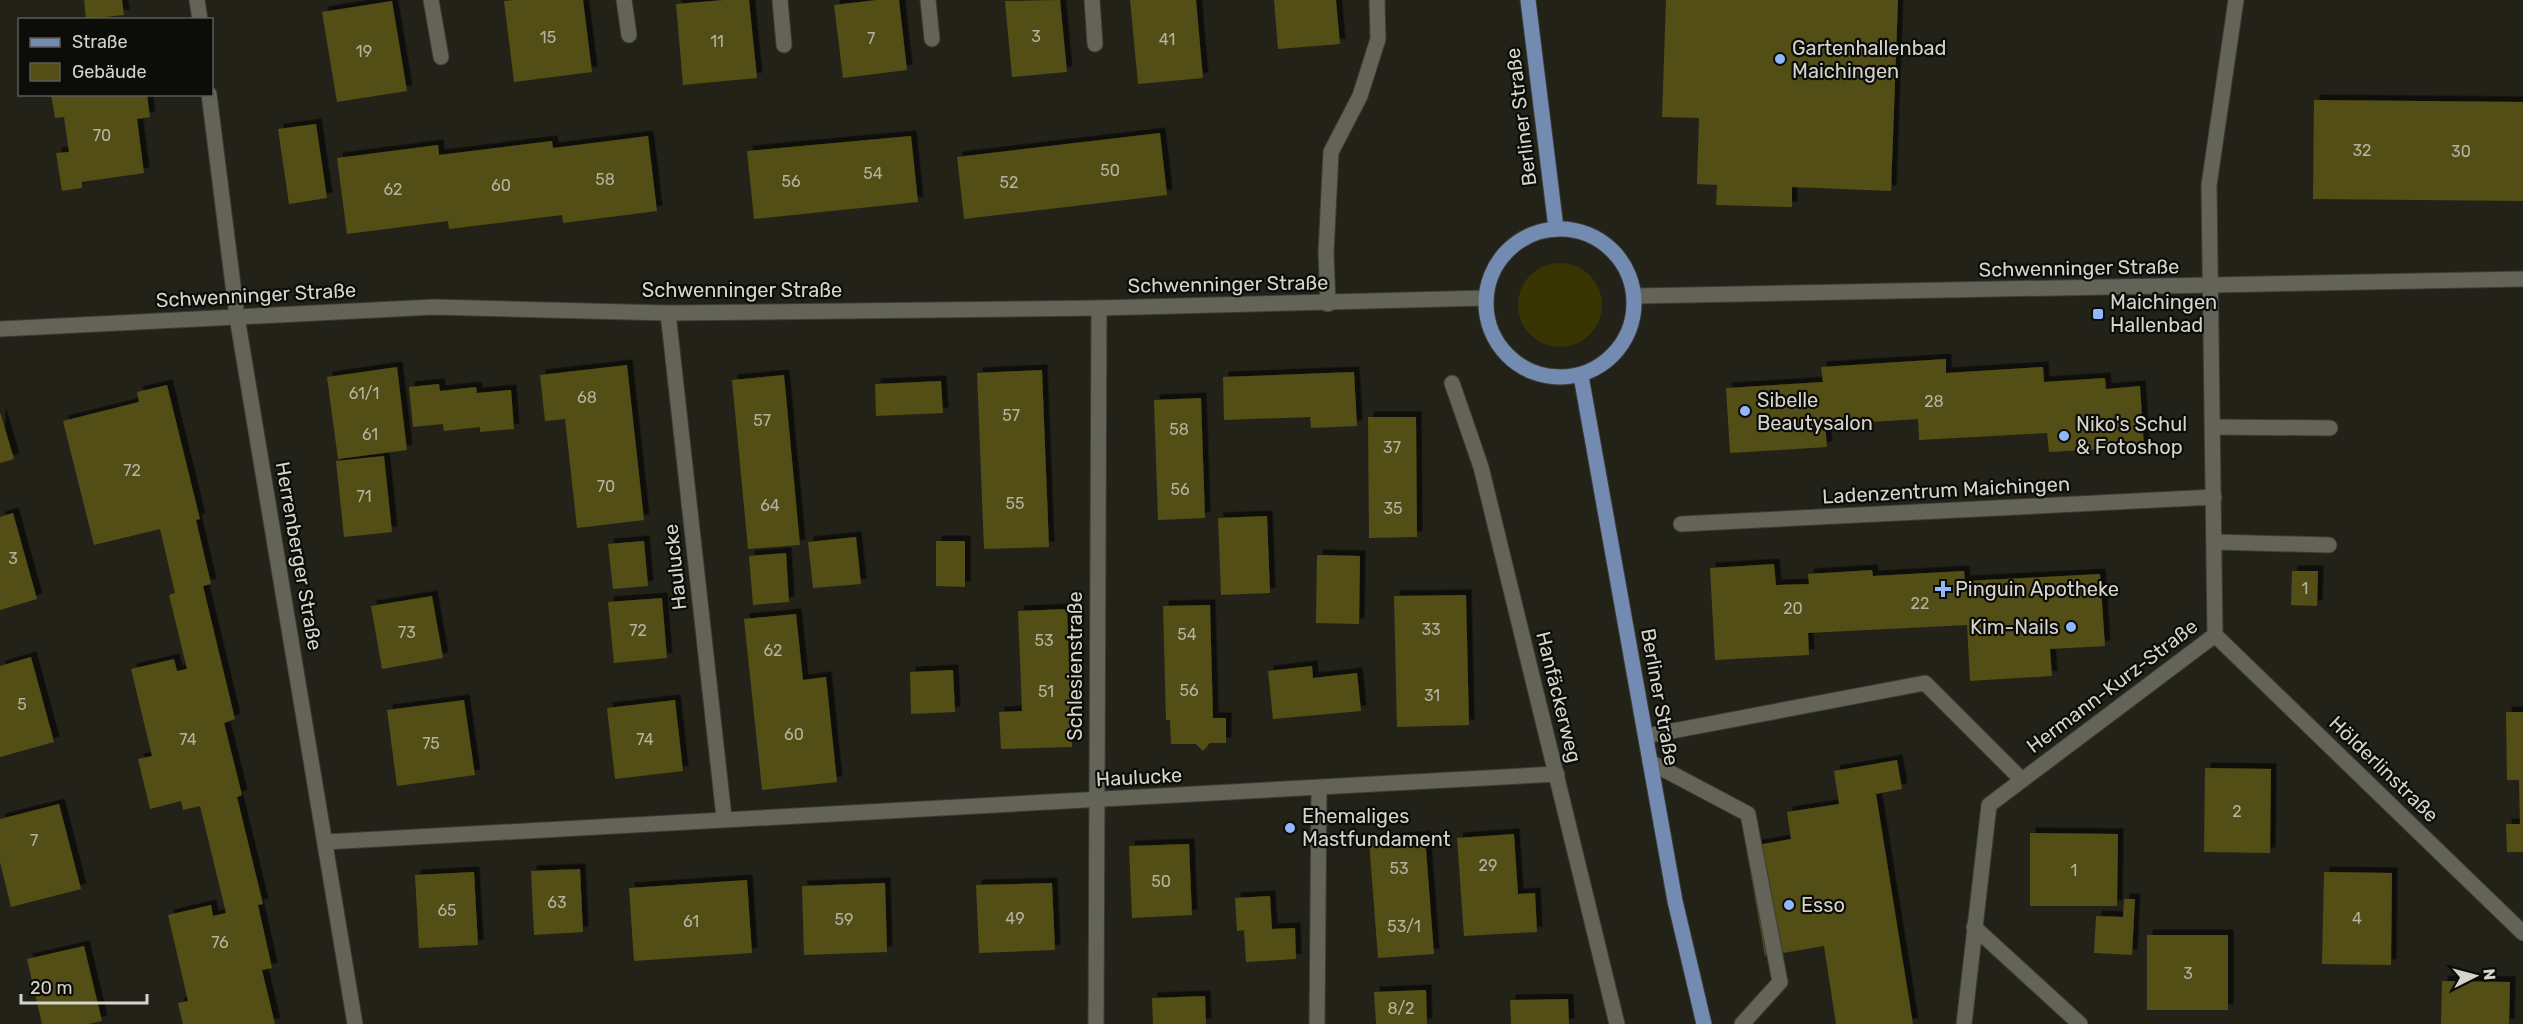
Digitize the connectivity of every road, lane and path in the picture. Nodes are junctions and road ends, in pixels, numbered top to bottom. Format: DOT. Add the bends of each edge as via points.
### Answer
graph roads {
  1 [pos="197,0"];
  2 [pos="431,0"];
  3 [pos="624,0"];
  4 [pos="780,0"];
  5 [pos="928,0"];
  6 [pos="1092,0"];
  7 [pos="1377,0"];
  8 [pos="1528,0"];
  9 [pos="2236,0"];
  10 [pos="200,18"];
  11 [pos="628,35"];
  12 [pos="932,39"];
  13 [pos="1095,44"];
  14 [pos="784,45"];
  15 [pos="441,57"];
  16 [pos="209,96"];
  17 [pos="1556,228"];
  18 [pos="2523,279"];
  19 [pos="2212,286"];
  20 [pos="1635,296"];
  21 [pos="1485,298"];
  22 [pos="1328,304"];
  23 [pos="1099,308"];
  24 [pos="668,313"];
  25 [pos="237,317"];
  26 [pos="0,329"];
  27 [pos="1581,376"];
  28 [pos="1452,383"];
  29 [pos="2213,427"];
  30 [pos="2330,428"];
  31 [pos="2214,497"];
  32 [pos="1681,525"];
  33 [pos="2215,542"];
  34 [pos="2329,545"];
  35 [pos="2216,635"];
  36 [pos="1646,736"];
  37 [pos="1650,762"];
  38 [pos="1557,774"];
  39 [pos="2022,780"];
  40 [pos="1319,788"];
  41 [pos="1095,801"];
  42 [pos="724,817"];
  43 [pos="325,842"];
  44 [pos="1974,927"];
  45 [pos="2523,933"];
  46 [pos="355,1024"];
  47 [pos="1096,1024"];
  48 [pos="1317,1024"];
  49 [pos="1617,1024"];
  50 [pos="1704,1024"];
  51 [pos="1742,1024"];
  52 [pos="1964,1024"];
  53 [pos="2080,1024"];
  1 -- 10 [label="street"];
  2 -- 15 [label="street"];
  3 -- 11 [label="street"];
  4 -- 14 [label="street"];
  5 -- 12 [label="street"];
  6 -- 13 [label="street"];
  7 -- 22 [label="street" via="1378,39 1360,96 1331,152 1326,253"];
  8 -- 17 [label="main road, Berliner Straße"];
  9 -- 19 [label="street, Hermann-Kurz-Straße" via="2210,185"];
  16 -- 25 [label="street, Herrenberger Straße"];
  17 -- 20 [label="main road" via="1578,230 1600,239 1617,254 1629,274"];
  17 -- 21 [label="main road" via="1529,235 1507,250 1492,272"];
  18 -- 19 [label="street, Schwenninger Straße"];
  19 -- 20 [label="street, Schwenninger Straße"];
  19 -- 29 [label="street, Hermann-Kurz-Straße"];
  20 -- 27 [label="main road" via="1634,317 1616,354"];
  21 -- 22 [label="street, Schwenninger Straße"];
  21 -- 27 [label="main road" via="1488,322 1497,345 1513,362 1534,374 1557,378"];
  22 -- 23 [label="street, Schwenninger Straße"];
  23 -- 24 [label="street, Schwenninger Straße"];
  23 -- 41 [label="street, Schlesienstraße"];
  24 -- 25 [label="street, Schwenninger Straße" via="434,308"];
  24 -- 42 [label="street, Haulucke"];
  25 -- 26 [label="street, Schwenninger Straße"];
  25 -- 43 [label="street, Herrenberger Straße"];
  27 -- 36 [label="main road, Berliner Straße"];
  28 -- 38 [label="street, Hanfäckerweg" via="1481,467"];
  29 -- 30 [label="street"];
  29 -- 31 [label="street, Hermann-Kurz-Straße"];
  31 -- 32 [label="street, Ladenzentrum Maichingen"];
  31 -- 33 [label="street, Hermann-Kurz-Straße"];
  33 -- 34 [label="street"];
  33 -- 35 [label="street, Hermann-Kurz-Straße"];
  35 -- 39 [label="street, Hermann-Kurz-Straße"];
  35 -- 45 [label="street, Hölderlinstraße"];
  36 -- 37 [label="main road, Berliner Straße"];
  36 -- 39 [label="street" via="1925,683"];
  37 -- 50 [label="main road, Berliner Straße" via="1675,901"];
  37 -- 51 [label="street" via="1748,814 1780,982"];
  38 -- 40 [label="street, Haulucke"];
  38 -- 49 [label="street, Hanfäckerweg"];
  39 -- 44 [label="street, Hermann-Kurz-Straße" via="1989,805"];
  40 -- 41 [label="street, Haulucke"];
  40 -- 48 [label="street"];
  41 -- 42 [label="street, Haulucke"];
  41 -- 47 [label="street, Schlesienstraße"];
  42 -- 43 [label="street, Haulucke"];
  43 -- 46 [label="street, Herrenberger Straße"];
  44 -- 52 [label="street, Hermann-Kurz-Straße"];
  44 -- 53 [label="street"];
}
